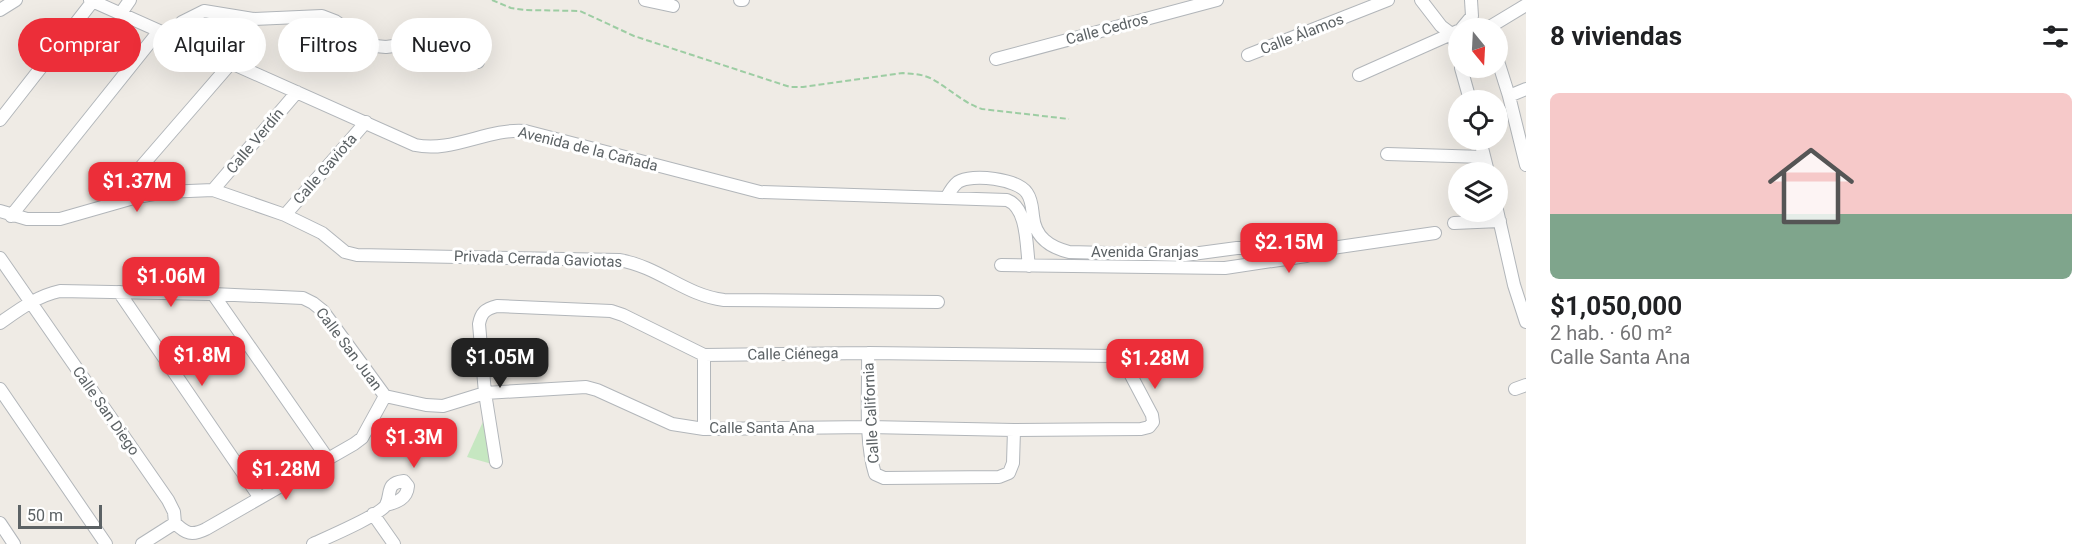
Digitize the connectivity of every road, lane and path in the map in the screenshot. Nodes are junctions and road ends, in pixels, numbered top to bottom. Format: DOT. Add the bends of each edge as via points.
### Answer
graph roads {
  1 [pos="16,0"];
  2 [pos="130,0"];
  3 [pos="492,0"];
  4 [pos="645,0"];
  5 [pos="1217,0"];
  6 [pos="1388,0"];
  7 [pos="1420,0"];
  8 [pos="1471,0"];
  9 [pos="92,1"];
  10 [pos="1526,5"];
  11 [pos="673,6"];
  12 [pos="0,10"];
  13 [pos="122,13"];
  14 [pos="190,18"];
  15 [pos="244,18"];
  16 [pos="1470,18"];
  17 [pos="1505,18"];
  18 [pos="266,19"];
  19 [pos="153,28"];
  20 [pos="1448,28"];
  21 [pos="1448,35"];
  22 [pos="153,38"];
  23 [pos="391,46"];
  24 [pos="1248,55"];
  25 [pos="996,59"];
  26 [pos="223,72"];
  27 [pos="251,72"];
  28 [pos="1359,75"];
  29 [pos="1503,78"];
  30 [pos="1526,89"];
  31 [pos="297,92"];
  32 [pos="1509,96"];
  33 [pos="0,120"];
  34 [pos="1069,120"];
  35 [pos="366,122"];
  36 [pos="1482,150"];
  37 [pos="1387,154"];
  38 [pos="1484,157"];
  39 [pos="1485,162"];
  40 [pos="1526,165"];
  41 [pos="213,190"];
  42 [pos="947,197"];
  43 [pos="107,205"];
  44 [pos="6,213"];
  45 [pos="285,215"];
  46 [pos="1028,222"];
  47 [pos="1460,222"];
  48 [pos="1500,222"];
  49 [pos="1454,223"];
  50 [pos="1435,233"];
  51 [pos="1237,248"];
  52 [pos="1332,248"];
  53 [pos="0,258"];
  54 [pos="1001,265"];
  55 [pos="1029,266"];
  56 [pos="1239,266"];
  57 [pos="119,292"];
  58 [pos="213,294"];
  59 [pos="30,302"];
  60 [pos="938,302"];
  61 [pos="1526,322"];
  62 [pos="0,323"];
  63 [pos="868,353"];
  64 [pos="704,355"];
  65 [pos="0,389"];
  66 [pos="486,393"];
  67 [pos="385,396"];
  68 [pos="869,427"];
  69 [pos="1149,427"];
  70 [pos="704,429"];
  71 [pos="1014,430"];
  72 [pos="328,459"];
  73 [pos="496,462"];
  74 [pos="260,498"];
  75 [pos="386,505"];
  76 [pos="374,514"];
  77 [pos="0,523"];
  78 [pos="175,523"];
  79 [pos="15,544"];
  80 [pos="106,544"];
  81 [pos="142,544"];
  82 [pos="313,544"];
  83 [pos="394,544"];
  1 -- 12 [label="street"];
  2 -- 13 [label="street"];
  3 -- 34 [label="path" via="525,10 580,10 634,36 790,87 918,74 982,109"];
  4 -- 11 [label="street"];
  5 -- 25 [label="street, Calle Cedros"];
  6 -- 24 [label="street, Calle Álamos"];
  7 -- 20 [label="street" via="1441,26"];
  8 -- 16 [label="street"];
  9 -- 13 [label="street, Avenida de la Cañada"];
  9 -- 33 [label="street"];
  10 -- 17 [label="street"];
  13 -- 19 [label="street, Avenida de la Cañada"];
  14 -- 15 [label="street" via="214,11"];
  18 -- 23 [label="street" via="322,16 365,42"];
  21 -- 28 [label="street"];
  22 -- 44 [label="street"];
  26 -- 43 [label="street"];
  27 -- 31 [label="street, Avenida de la Cañada"];
  29 -- 32 [label="street"];
  30 -- 32 [label="street"];
  31 -- 35 [label="street, Avenida de la Cañada"];
  31 -- 41 [label="street, Calle Verdín"];
  32 -- 40 [label="street"];
  35 -- 42 [label="street, Avenida de la Cañada" via="426,148 500,132 525,131 760,192"];
  35 -- 45 [label="street, Calle Gaviota"];
  36 -- 38 [label="street"];
  37 -- 38 [label="street"];
  38 -- 39 [label="street"];
  41 -- 43 [label="street" via="165,192"];
  41 -- 45 [label="street, Privada Cerrada Gaviotas"];
  42 -- 46 [label="street, Avenida de la Cañada" via="1007,200"];
  42 -- 46 [label="street, Avenida Granjas" via="960,181 970,178 1009,182 1027,193 1031,202"];
  43 -- 44 [label="street" via="60,219 41,220"];
  45 -- 60 [label="street, Privada Cerrada Gaviotas" via="322,233 345,252 357,255 619,260 651,269 708,298"];
  46 -- 51 [label="street, Avenida Granjas" via="1045,242 1069,252 1185,255"];
  46 -- 55 [label="street, Avenida de la Cañada"];
  47 -- 49 [label="street"];
  48 -- 61 [label="street"];
  50 -- 52 [label="street"];
  51 -- 52 [label="street, Avenida Granjas" via="1311,242"];
  51 -- 56 [label="street"];
  52 -- 56 [label="street, Avenida Granjas"];
  53 -- 59 [label="street, Calle San Diego"];
  54 -- 55 [label="street, Avenida Granjas"];
  55 -- 56 [label="street, Avenida Granjas"];
  57 -- 58 [label="street"];
  57 -- 59 [label="street" via="60,291"];
  57 -- 74 [label="street"];
  58 -- 67 [label="street, Calle San Juan" via="303,298 313,303 323,311"];
  58 -- 72 [label="street"];
  59 -- 62 [label="street"];
  59 -- 78 [label="street, Calle San Diego" via="168,500"];
  63 -- 64 [label="street, Calle Ciénega"];
  63 -- 68 [label="street, Calle California"];
  63 -- 69 [label="street, Calle Ciénega" via="1119,357 1152,416"];
  64 -- 66 [label="street, Calle Ciénega" via="611,311 497,306 480,315"];
  64 -- 70 [label="street"];
  65 -- 80 [label="street"];
  66 -- 67 [label="street, Calle Santa Ana" via="443,406"];
  66 -- 70 [label="street, Calle Santa Ana" via="586,387 672,424"];
  66 -- 73 [label="street"];
  67 -- 72 [label="street" via="362,438"];
  68 -- 70 [label="street, Calle Santa Ana"];
  68 -- 71 [label="street, Calle Santa Ana"];
  68 -- 71 [label="street, Calle California" via="875,474 884,478 999,477 1009,473 1013,463"];
  69 -- 71 [label="street, Calle Santa Ana"];
  72 -- 74 [label="street"];
  74 -- 78 [label="street" via="196,534 184,533"];
  75 -- 76 [label="street"];
  76 -- 82 [label="street"];
  76 -- 83 [label="street"];
  77 -- 79 [label="street"];
  78 -- 81 [label="street"];
}
